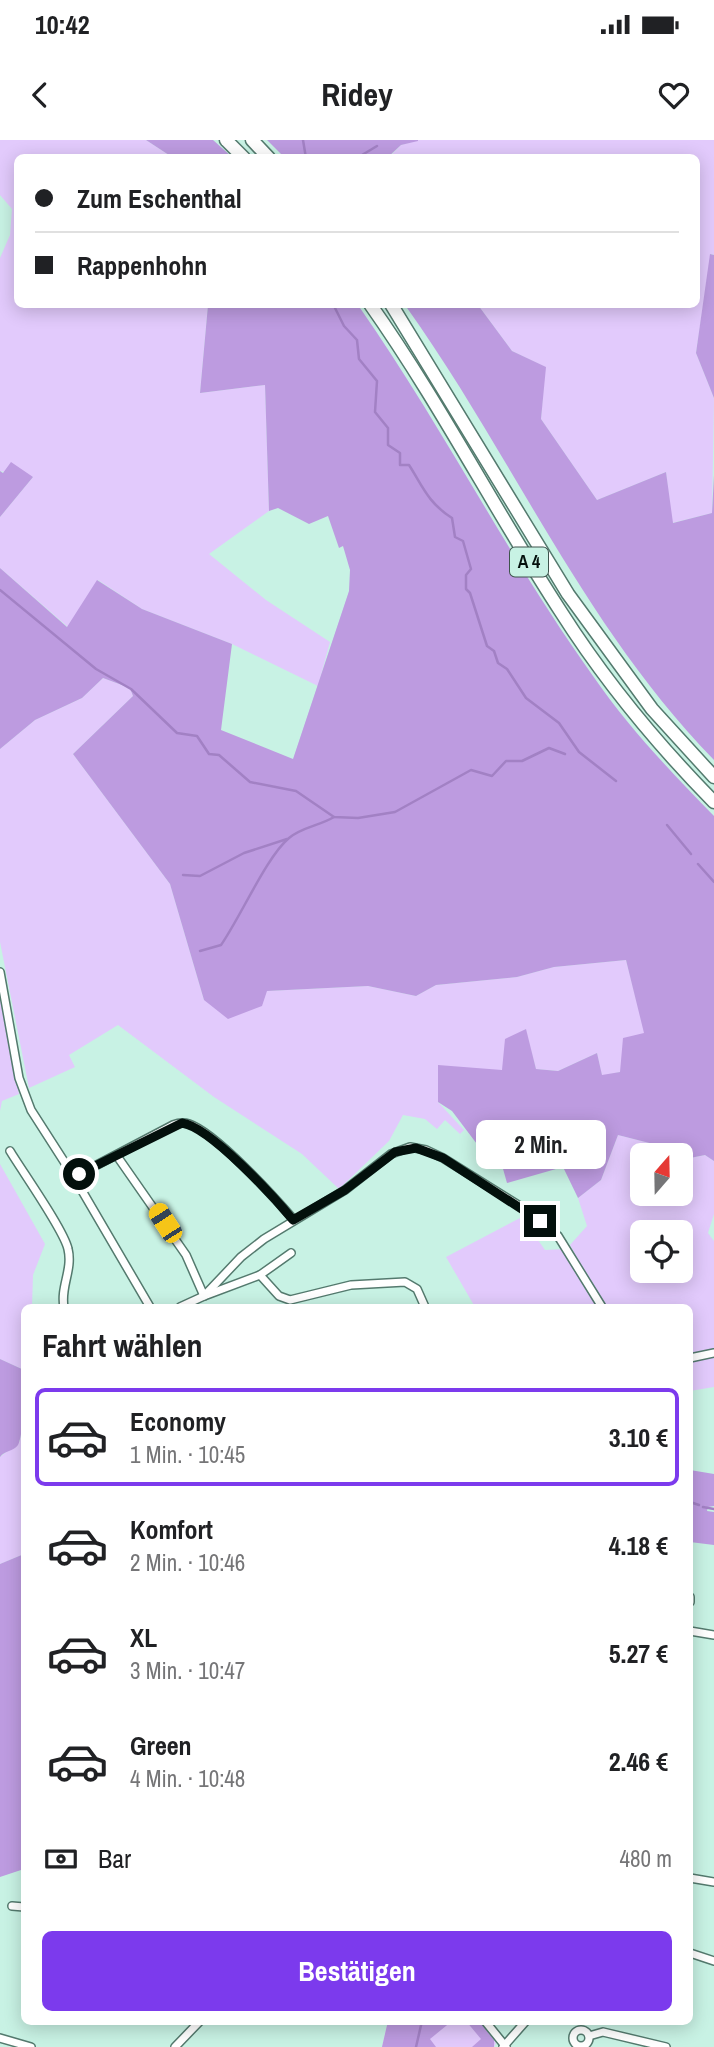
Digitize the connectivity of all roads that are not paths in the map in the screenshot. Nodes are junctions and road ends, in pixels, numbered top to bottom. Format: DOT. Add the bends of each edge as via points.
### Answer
graph roads {
  1 [pos="226,140"];
  2 [pos="252,140"];
  3 [pos="240,154"];
  4 [pos="265,154"];
  5 [pos="373,308"];
  6 [pos="393,308"];
  7 [pos="714,777"];
  8 [pos="714,802"];
  9 [pos="0,972"];
  10 [pos="10,1150"];
  11 [pos="117,1156"];
  12 [pos="74,1177"];
  13 [pos="293,1220"];
  14 [pos="291,1253"];
  15 [pos="260,1275"];
  16 [pos="204,1296"];
  17 [pos="63,1304"];
  18 [pos="148,1304"];
  19 [pos="187,1304"];
  20 [pos="423,1304"];
  21 [pos="600,1304"];
  22 [pos="714,1353"];
  23 [pos="693,1357"];
  24 [pos="693,1632"];
  25 [pos="714,1635"];
  26 [pos="693,1878"];
  27 [pos="714,1882"];
  28 [pos="12,1906"];
  29 [pos="21,1907"];
  30 [pos="693,1954"];
  31 [pos="714,1961"];
  32 [pos="196,2025"];
  33 [pos="488,2025"];
  34 [pos="523,2025"];
  35 [pos="589,2036"];
  36 [pos="0,2038"];
  37 [pos="505,2046"];
  38 [pos="31,2047"];
  39 [pos="175,2047"];
  40 [pos="666,2047"];
  1 -- 3 [label="highway"];
  2 -- 4 [label="highway"];
  5 -- 8 [label="highway, A 4" via="591,657 641,722"];
  6 -- 7 [label="highway, A 4" via="568,594 652,709"];
  9 -- 12 [label="street" via="22,1091"];
  10 -- 17 [label="street" via="68,1246 70,1269"];
  11 -- 12 [label="street"];
  11 -- 13 [label="street" via="173,1125 189,1124 253,1177"];
  11 -- 16 [label="street" via="186,1255"];
  12 -- 18 [label="street"];
  13 -- 16 [label="street" via="241,1257"];
  13 -- 21 [label="street" via="345,1190 391,1154 410,1147 426,1150 523,1208 558,1236"];
  14 -- 15 [label="street"];
  15 -- 16 [label="street"];
  15 -- 20 [label="street" via="279,1296 290,1300 368,1286 412,1284"];
  16 -- 19 [label="street"];
  22 -- 23 [label="street"];
  24 -- 25 [label="street"];
  26 -- 27 [label="street"];
  28 -- 29 [label="street"];
  30 -- 31 [label="street"];
  32 -- 39 [label="street"];
  33 -- 37 [label="street"];
  34 -- 37 [label="street"];
  35 -- 40 [label="street" via="603,2032"];
  36 -- 38 [label="street"];
}
